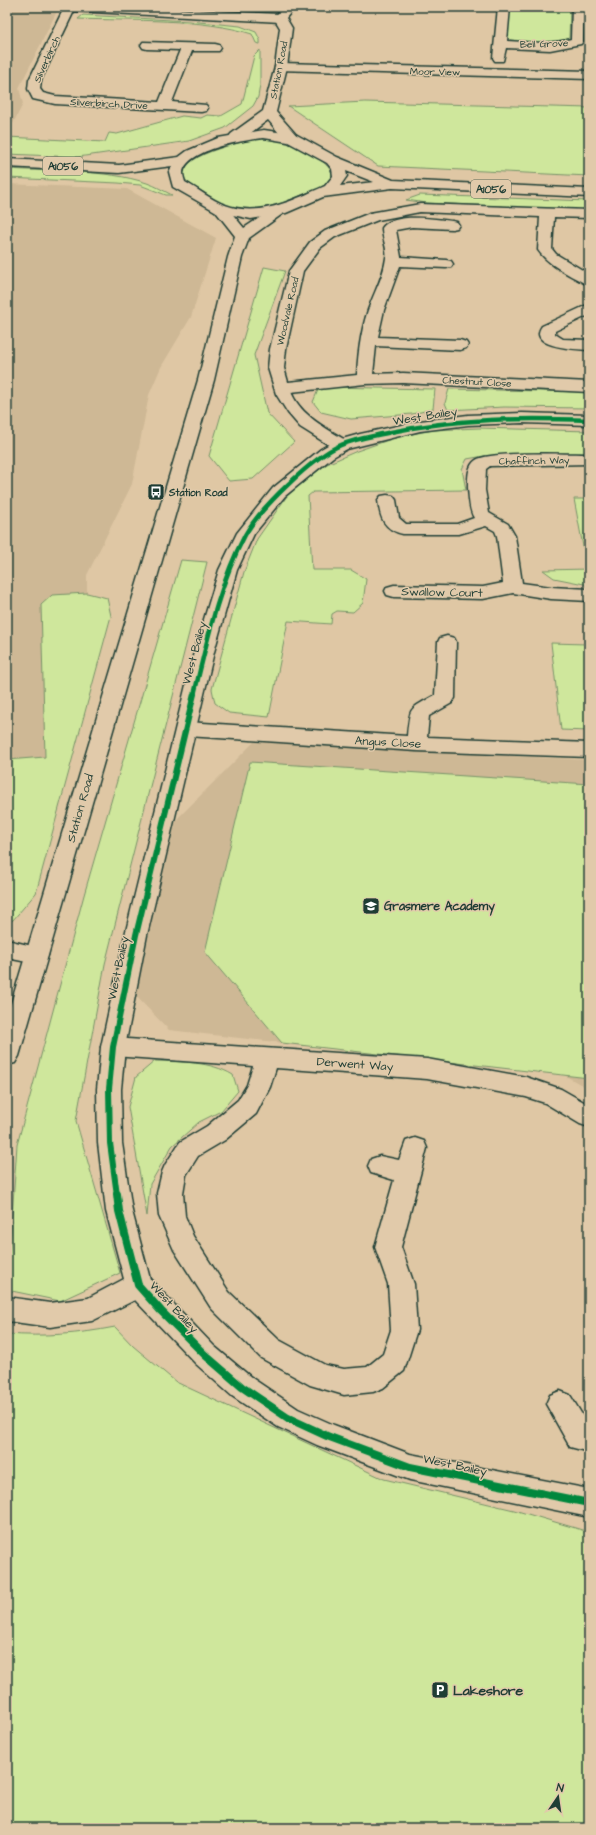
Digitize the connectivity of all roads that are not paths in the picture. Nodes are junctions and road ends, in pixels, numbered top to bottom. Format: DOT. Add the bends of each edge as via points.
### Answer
graph roads {
  1 [pos="66,7"];
  2 [pos="70,7"];
  3 [pos="288,7"];
  4 [pos="504,7"];
  5 [pos="578,7"];
  6 [pos="280,18"];
  7 [pos="501,44"];
  8 [pos="147,45"];
  9 [pos="186,47"];
  10 [pos="216,48"];
  11 [pos="281,67"];
  12 [pos="498,73"];
  13 [pos="589,75"];
  14 [pos="55,100"];
  15 [pos="164,106"];
  16 [pos="201,108"];
  17 [pos="269,113"];
  18 [pos="236,137"];
  19 [pos="292,138"];
  20 [pos="332,160"];
  21 [pos="180,161"];
  22 [pos="7,163"];
  23 [pos="119,169"];
  24 [pos="178,184"];
  25 [pos="392,184"];
  26 [pos="322,193"];
  27 [pos="589,193"];
  28 [pos="220,208"];
  29 [pos="281,210"];
  30 [pos="547,213"];
  31 [pos="589,214"];
  32 [pos="452,226"];
  33 [pos="242,236"];
  34 [pos="393,261"];
  35 [pos="446,264"];
  36 [pos="589,280"];
  37 [pos="589,309"];
  38 [pos="588,336"];
  39 [pos="370,341"];
  40 [pos="452,341"];
  41 [pos="589,341"];
  42 [pos="589,345"];
  43 [pos="365,379"];
  44 [pos="589,387"];
  45 [pos="282,388"];
  46 [pos="589,420"];
  47 [pos="341,445"];
  48 [pos="589,459"];
  49 [pos="387,500"];
  50 [pos="486,520"];
  51 [pos="513,587"];
  52 [pos="394,591"];
  53 [pos="589,595"];
  54 [pos="447,642"];
  55 [pos="186,729"];
  56 [pos="416,744"];
  57 [pos="589,750"];
  58 [pos="7,949"];
  59 [pos="37,955"];
  60 [pos="113,1047"];
  61 [pos="7,1056"];
  62 [pos="268,1058"];
  63 [pos="589,1117"];
  64 [pos="415,1148"];
  65 [pos="380,1166"];
  66 [pos="408,1172"];
  67 [pos="138,1285"];
  68 [pos="7,1309"];
  69 [pos="560,1404"];
  70 [pos="589,1439"];
  71 [pos="589,1503"];
  1 -- 2 [label="street"];
  2 -- 6 [label="street"];
  2 -- 14 [label="street, Silverbirch" via="35,80 34,89 38,96"];
  3 -- 6 [label="street"];
  4 -- 7 [label="street"];
  5 -- 7 [label="street, Bell Grove" via="577,41 557,45"];
  6 -- 11 [label="street, Station Road" via="286,28"];
  7 -- 12 [label="street"];
  8 -- 9 [label="street"];
  9 -- 10 [label="street"];
  9 -- 15 [label="street, Silverbirch Drive"];
  11 -- 12 [label="street, Moor View"];
  11 -- 17 [label="street, Station Road"];
  12 -- 13 [label="street, Moor View"];
  14 -- 15 [label="street, Silverbirch Drive"];
  15 -- 16 [label="street, Silverbirch Drive"];
  17 -- 18 [label="street, Station Road"];
  17 -- 19 [label="street, Station Road"];
  18 -- 19 [label="street" via="264,134"];
  18 -- 21 [label="street" via="188,155"];
  19 -- 20 [label="street"];
  20 -- 25 [label="street, A1056"];
  20 -- 26 [label="street" via="339,168 340,176 330,189"];
  21 -- 23 [label="street, A1056"];
  21 -- 24 [label="street" via="174,176"];
  22 -- 23 [label="street, A1056"];
  23 -- 24 [label="street, A1056"];
  24 -- 28 [label="street"];
  25 -- 26 [label="street, A1056"];
  25 -- 27 [label="street, A1056"];
  26 -- 29 [label="street"];
  28 -- 29 [label="street" via="251,215"];
  28 -- 33 [label="street"];
  29 -- 33 [label="street"];
  30 -- 31 [label="street, Woodvale Road"];
  30 -- 36 [label="street" via="545,250 551,257"];
  30 -- 45 [label="street, Woodvale Road" via="420,208 376,216 330,234 315,245 296,271 278,349 276,368"];
  32 -- 34 [label="street" via="394,225 389,228 395,254"];
  33 -- 59 [label="street, Station Road" via="203,387"];
  34 -- 35 [label="street"];
  34 -- 39 [label="street"];
  37 -- 42 [label="street" via="547,329 547,336 559,343"];
  38 -- 41 [label="street"];
  39 -- 40 [label="street"];
  39 -- 43 [label="street"];
  43 -- 44 [label="street, Chestnut Close" via="403,378"];
  43 -- 45 [label="street, Chestnut Close"];
  45 -- 47 [label="street, Woodvale Road" via="294,410 306,423"];
  46 -- 47 [label="street, West Bailey" via="468,420 420,426"];
  47 -- 55 [label="street, West Bailey" via="327,453 279,492 246,533 228,570 204,652"];
  48 -- 50 [label="street, Chaffinch Way" via="495,460 480,464 476,476 480,512"];
  49 -- 50 [label="street" via="390,522 403,529 459,529"];
  50 -- 51 [label="street" via="497,524 506,536"];
  51 -- 52 [label="street, Swallow Court" via="483,594"];
  51 -- 53 [label="street, Swallow Court"];
  54 -- 56 [label="street" via="445,698 419,713"];
  55 -- 56 [label="street, Angus Close"];
  55 -- 60 [label="street, West Bailey" via="136,935"];
  56 -- 57 [label="street, Angus Close"];
  58 -- 59 [label="street"];
  59 -- 61 [label="street, Station Road"];
  60 -- 62 [label="street, Derwent Way"];
  60 -- 67 [label="street, West Bailey" via="109,1089 110,1143 119,1211"];
  62 -- 63 [label="street, Derwent Way" via="427,1069 526,1087 553,1096"];
  62 -- 66 [label="street" via="258,1087 247,1107 216,1133 189,1149 174,1172 170,1193 172,1216 183,1242 220,1300 270,1349 320,1376 344,1382 373,1379 394,1362 404,1330 401,1284 388,1247"];
  64 -- 66 [label="street"];
  65 -- 66 [label="street"];
  67 -- 68 [label="street, West Bailey" via="92,1309 50,1315"];
  67 -- 71 [label="street, West Bailey" via="205,1355 242,1387 288,1418 327,1436 410,1466"];
  69 -- 70 [label="street" via="580,1438"];
}
